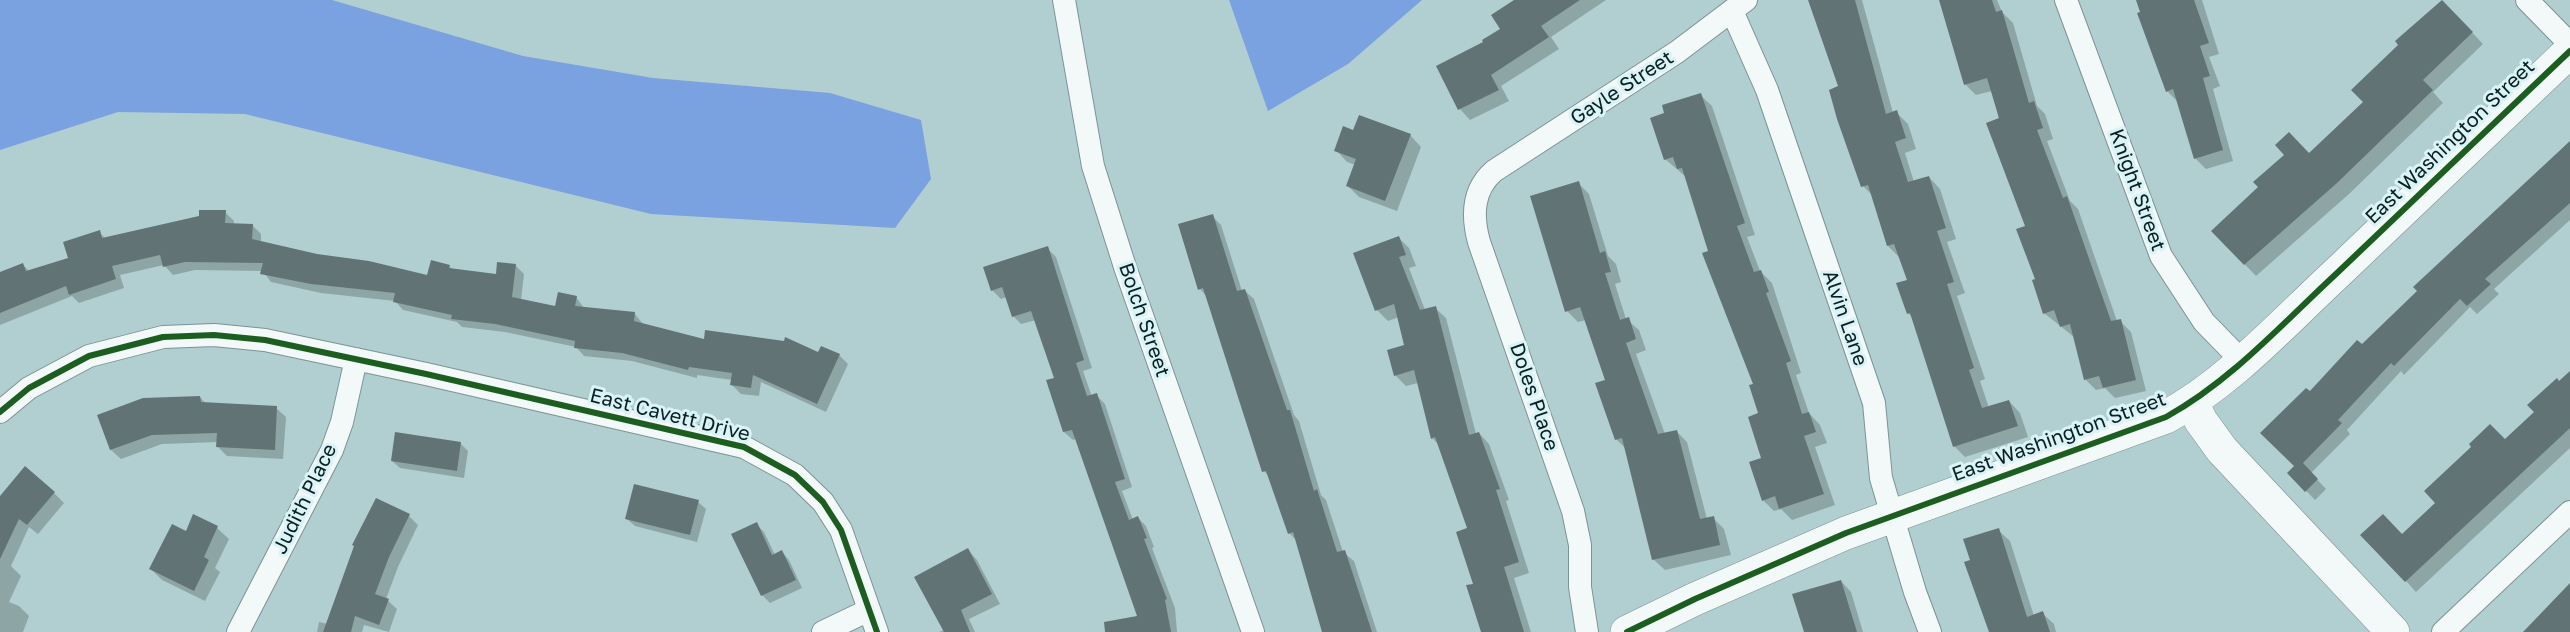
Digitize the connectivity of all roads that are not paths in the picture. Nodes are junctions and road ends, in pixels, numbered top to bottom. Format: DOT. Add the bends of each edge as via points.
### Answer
graph roads {
  1 [pos="1064,0"];
  2 [pos="2066,0"];
  3 [pos="2527,0"];
  4 [pos="1739,6"];
  5 [pos="2570,44"];
  6 [pos="2570,51"];
  7 [pos="1494,171"];
  8 [pos="356,359"];
  9 [pos="2242,361"];
  10 [pos="2192,403"];
  11 [pos="0,412"];
  12 [pos="2570,512"];
  13 [pos="1892,516"];
  14 [pos="869,610"];
  15 [pos="238,632"];
  16 [pos="823,632"];
  17 [pos="877,632"];
  18 [pos="1253,632"];
  19 [pos="1587,632"];
  20 [pos="1627,632"];
  21 [pos="1930,632"];
  22 [pos="2393,632"];
  23 [pos="2444,632"];
  1 -- 18 [label="street, Bolch Street" via="1093,166"];
  2 -- 9 [label="street, Knight Street" via="2161,256 2204,322"];
  3 -- 5 [label="street"];
  4 -- 7 [label="street, Gayle Street" via="1677,52"];
  4 -- 13 [label="street, Alvin Lane" via="1874,403 1881,478"];
  6 -- 9 [label="street, East Washington Street"];
  7 -- 19 [label="street, Doles Place" via="1476,199 1474,221 1573,511 1580,545 1580,587"];
  8 -- 11 [label="street, East Cavett Drive" via="265,340 214,335 163,337 89,356 29,388"];
  8 -- 14 [label="street, East Cavett Drive" via="721,442 762,455 795,475 823,502 841,530"];
  8 -- 15 [label="street, Judith Place" via="332,450"];
  9 -- 10 [label="street, East Washington Street"];
  10 -- 13 [label="street, East Washington Street" via="2166,417"];
  10 -- 22 [label="street" via="2222,450"];
  12 -- 23 [label="street"];
  13 -- 20 [label="street, East Washington Street"];
  13 -- 21 [label="street, Alvin Lane"];
  14 -- 16 [label="street"];
  14 -- 17 [label="street, East Cavett Drive"];
}
